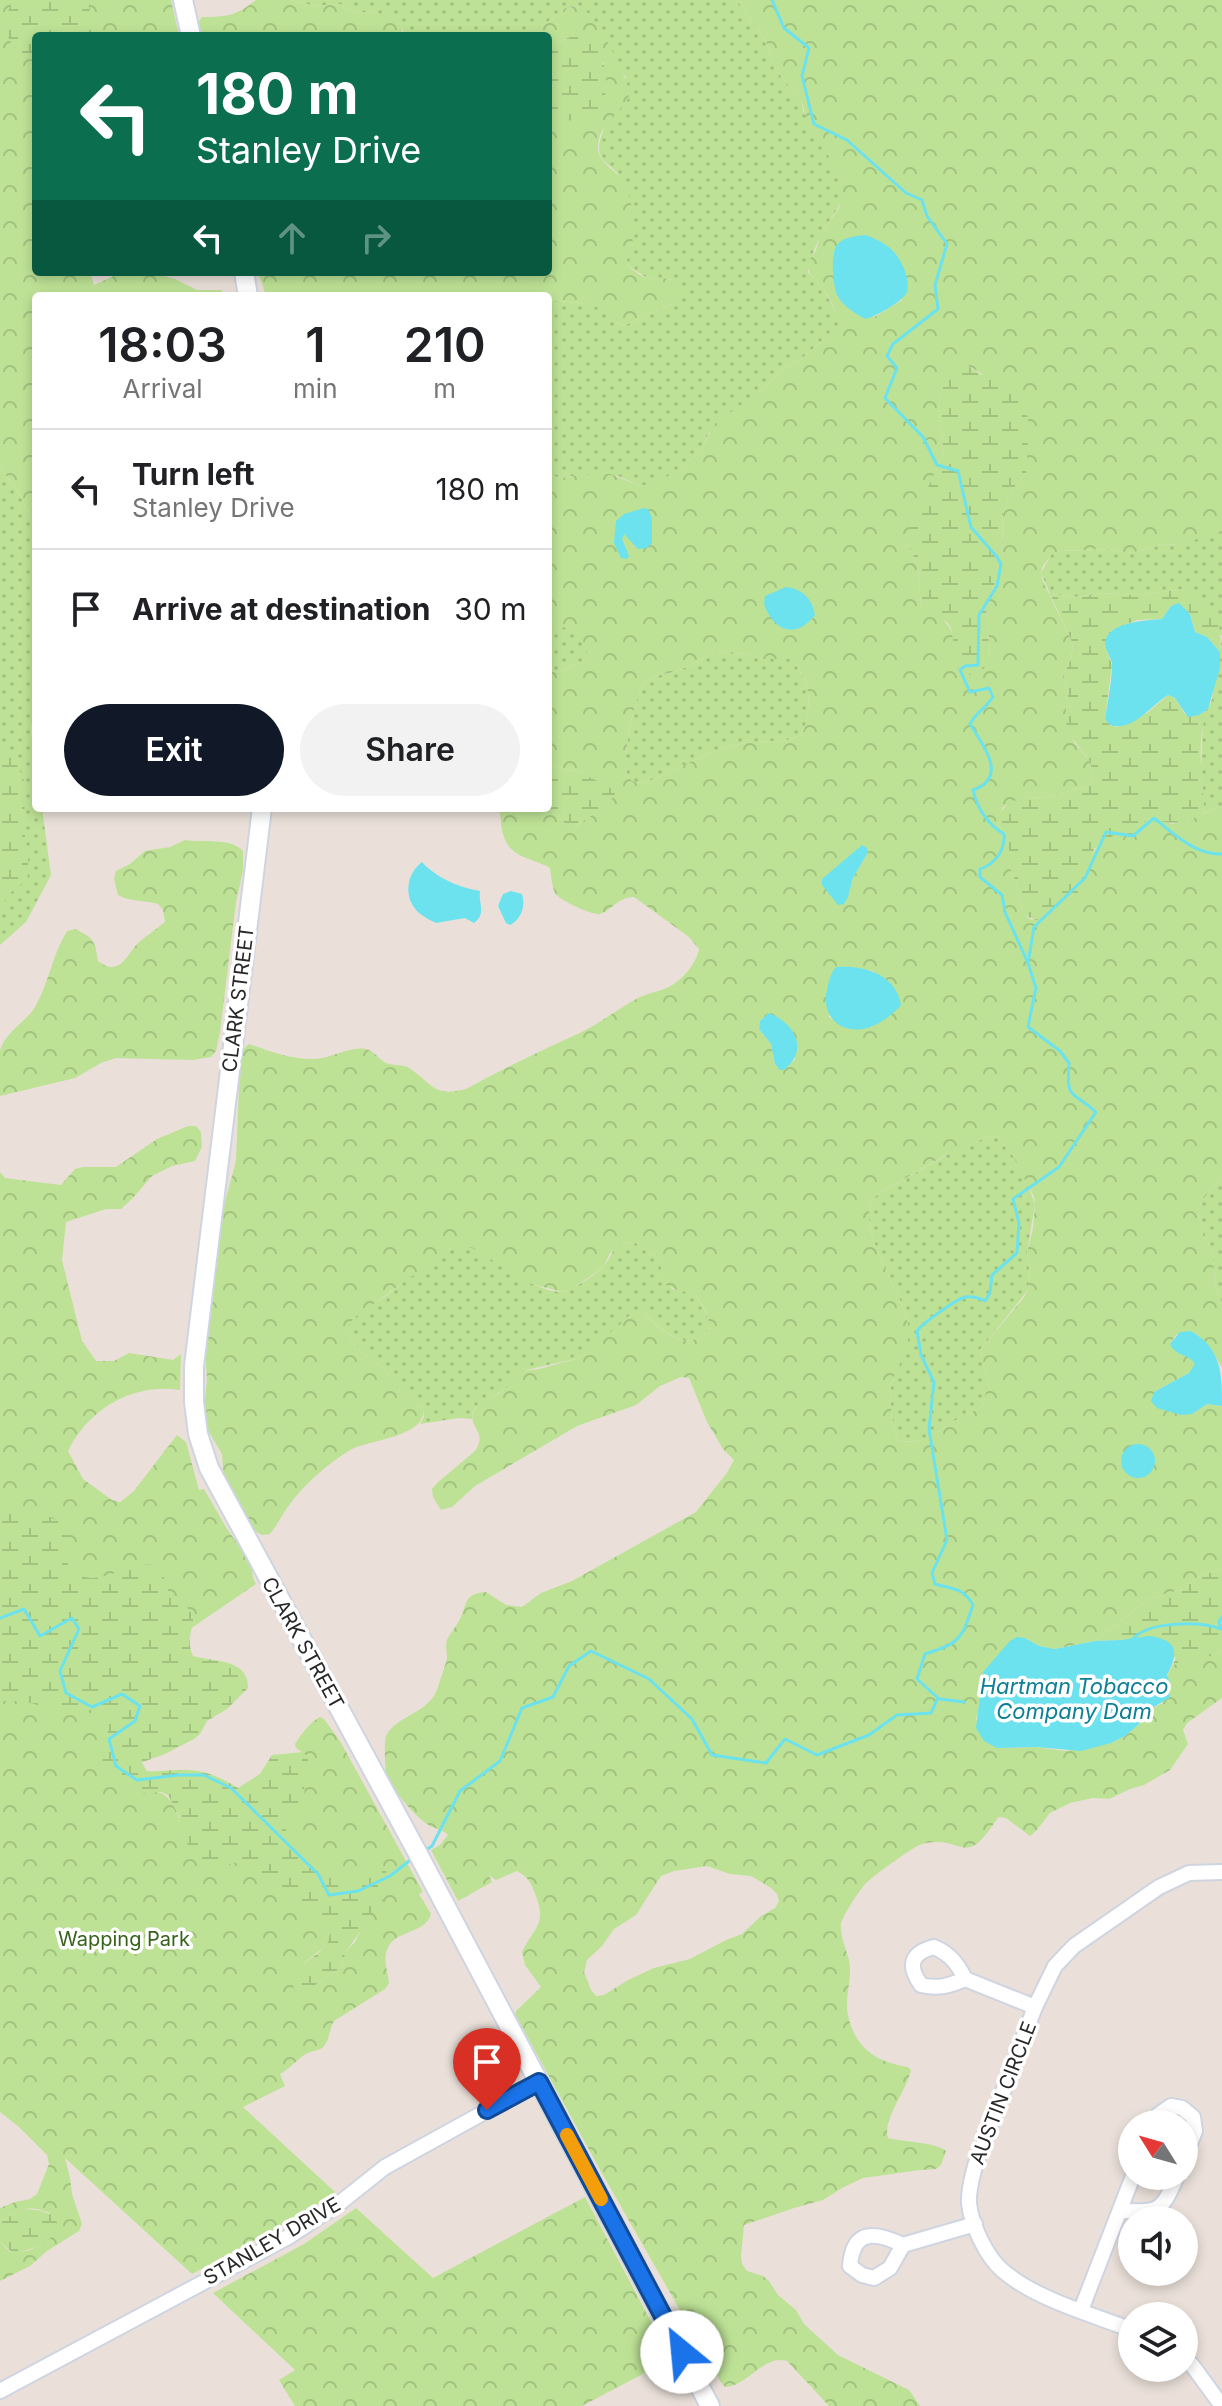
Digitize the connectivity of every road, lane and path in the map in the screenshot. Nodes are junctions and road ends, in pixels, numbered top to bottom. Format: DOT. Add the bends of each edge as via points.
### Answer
graph roads {
  1 [pos="183,0"];
  2 [pos="190,32"];
  3 [pos="262,812"];
  4 [pos="1222,1872"];
  5 [pos="965,1979"];
  6 [pos="1035,2007"];
  7 [pos="539,2082"];
  8 [pos="1165,2110"];
  9 [pos="1184,2110"];
  10 [pos="1118,2216"];
  11 [pos="975,2224"];
  12 [pos="903,2245"];
  13 [pos="1081,2310"];
  14 [pos="1118,2325"];
  15 [pos="1198,2373"];
  16 [pos="0,2391"];
  17 [pos="710,2406"];
  18 [pos="1222,2406"];
  1 -- 2 [label="main road"];
  3 -- 7 [label="main road, CLARK STREET" via="194,1366 198,1434 209,1468"];
  4 -- 6 [label="street, AUSTIN CIRCLE" via="1189,1873 1159,1887 1074,1946 1055,1966"];
  5 -- 6 [label="street"];
  6 -- 11 [label="street, AUSTIN CIRCLE" via="975,2166 969,2204"];
  7 -- 16 [label="street, STANLEY DRIVE" via="385,2167 290,2236"];
  7 -- 17 [label="main road, CLARK STREET"];
  8 -- 9 [label="street"];
  10 -- 13 [label="street"];
  11 -- 12 [label="street"];
  11 -- 13 [label="street, AUSTIN CIRCLE" via="1000,2268"];
  13 -- 14 [label="street, AUSTIN CIRCLE"];
  15 -- 18 [label="street"];
}
